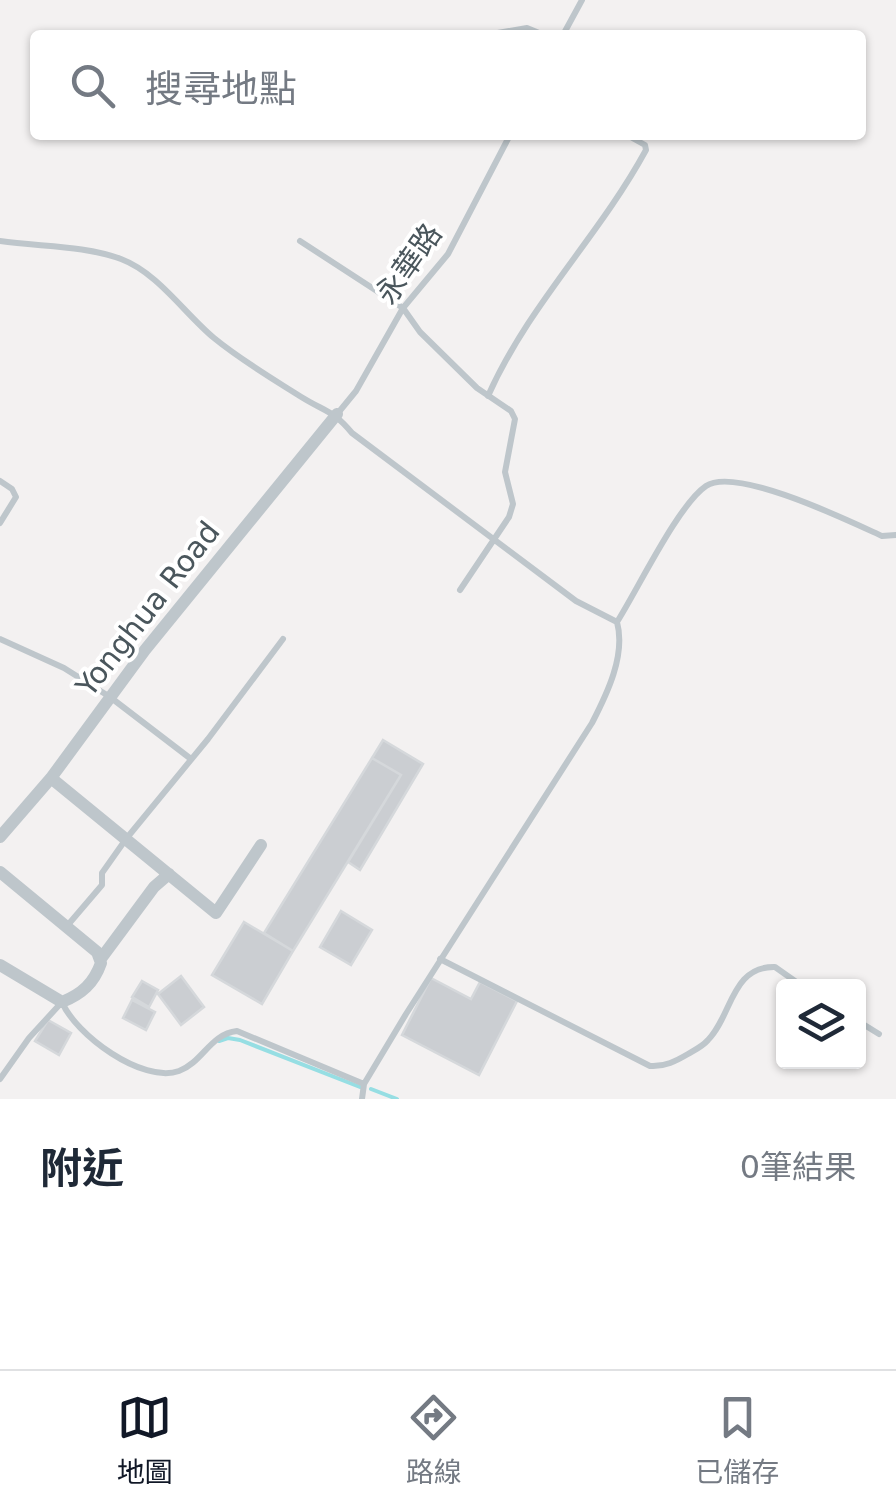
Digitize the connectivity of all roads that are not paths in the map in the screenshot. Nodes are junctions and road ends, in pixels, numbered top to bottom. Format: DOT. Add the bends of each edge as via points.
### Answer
graph roads {
  1 [pos="582,0"];
  2 [pos="566,30"];
  3 [pos="507,140"];
  4 [pos="636,140"];
  5 [pos="0,240"];
  6 [pos="300,241"];
  7 [pos="403,308"];
  8 [pos="488,396"];
  9 [pos="337,414"];
  10 [pos="0,481"];
  11 [pos="0,523"];
  12 [pos="896,535"];
  13 [pos="496,539"];
  14 [pos="460,590"];
  15 [pos="617,622"];
  16 [pos="0,639"];
  17 [pos="283,639"];
  18 [pos="110,696"];
  19 [pos="191,758"];
  20 [pos="52,778"];
  21 [pos="0,837"];
  22 [pos="126,839"];
  23 [pos="261,845"];
  24 [pos="0,872"];
  25 [pos="169,874"];
  26 [pos="66,927"];
  27 [pos="100,960"];
  28 [pos="440,960"];
  29 [pos="0,965"];
  30 [pos="792,979"];
  31 [pos="62,1002"];
  32 [pos="866,1026"];
  33 [pos="879,1034"];
  34 [pos="0,1080"];
  35 [pos="364,1084"];
  36 [pos="362,1099"];
  1 -- 2 [label="lane"];
  3 -- 7 [label="lane, 永華路" via="448,254"];
  4 -- 8 [label="lane" via="646,150 527,321"];
  5 -- 9 [label="lane" via="126,260 233,352"];
  6 -- 7 [label="lane"];
  7 -- 8 [label="lane"];
  7 -- 9 [label="lane, 永華路"];
  8 -- 13 [label="lane" via="515,420 506,472 513,504"];
  9 -- 13 [label="lane" via="352,433"];
  9 -- 18 [label="street, Yonghua Road"];
  10 -- 11 [label="lane" via="16,496"];
  12 -- 15 [label="lane" via="882,536 741,482 710,483 690,501"];
  13 -- 14 [label="lane"];
  13 -- 15 [label="lane" via="576,601"];
  15 -- 28 [label="lane" via="622,638 592,723"];
  16 -- 18 [label="lane"];
  17 -- 19 [label="lane"];
  18 -- 19 [label="lane"];
  18 -- 20 [label="street, Yonghua Road"];
  19 -- 22 [label="lane"];
  20 -- 21 [label="street, Yonghua Road"];
  20 -- 22 [label="street"];
  22 -- 25 [label="street"];
  22 -- 26 [label="lane" via="102,873 102,884"];
  23 -- 25 [label="street" via="216,914"];
  24 -- 26 [label="street"];
  25 -- 27 [label="street"];
  26 -- 27 [label="street"];
  27 -- 31 [label="street" via="96,977"];
  28 -- 30 [label="lane" via="661,1067 711,1038 754,971 775,968"];
  28 -- 35 [label="lane"];
  29 -- 31 [label="street"];
  31 -- 34 [label="lane"];
  31 -- 35 [label="lane" via="86,1034 147,1070 180,1070 224,1033 236,1032"];
  32 -- 33 [label="lane"];
  35 -- 36 [label="lane"];
}
